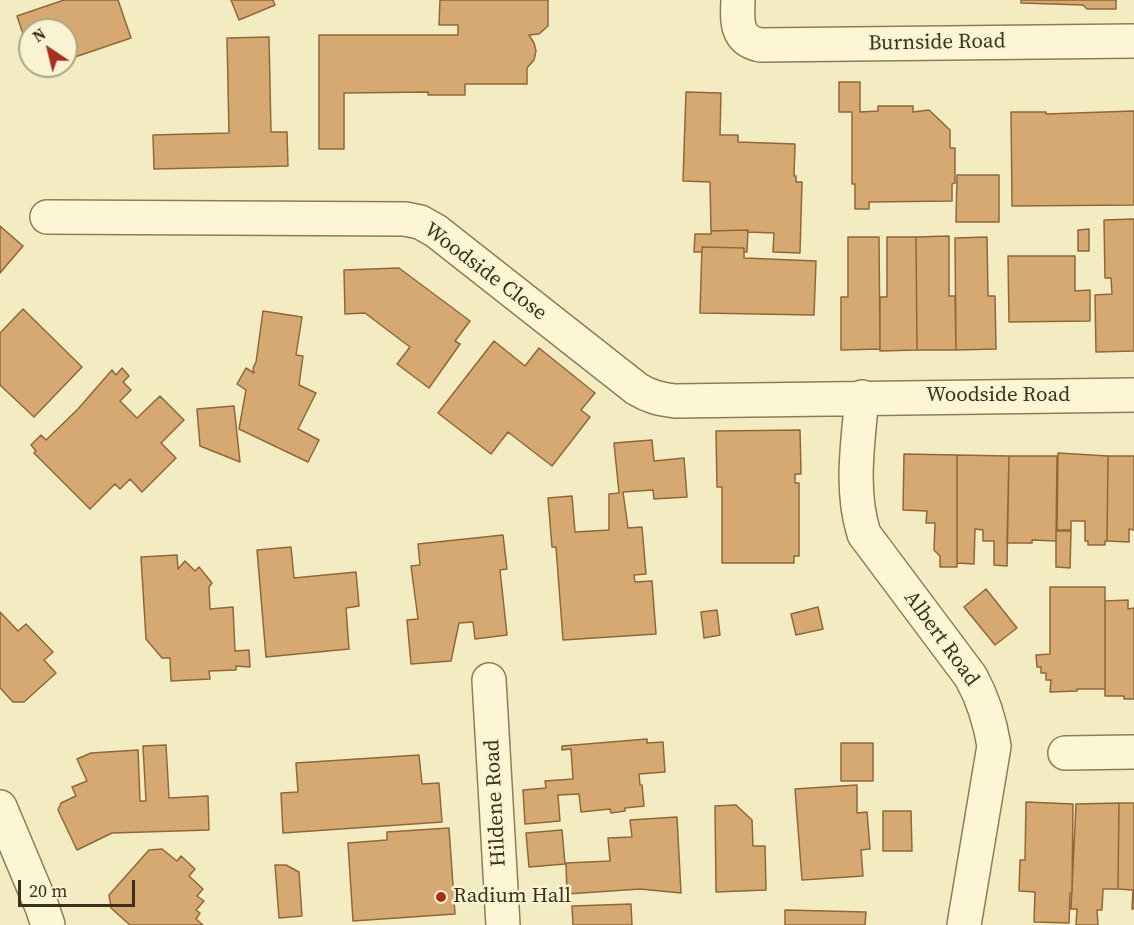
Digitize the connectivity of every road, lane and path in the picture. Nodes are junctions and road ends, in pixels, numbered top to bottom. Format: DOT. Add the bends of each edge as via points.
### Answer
graph roads {
  1 [pos="738,0"];
  2 [pos="1134,41"];
  3 [pos="47,217"];
  4 [pos="1134,396"];
  5 [pos="862,398"];
  6 [pos="489,680"];
  7 [pos="1134,752"];
  8 [pos="1065,753"];
  9 [pos="0,807"];
  10 [pos="48,925"];
  11 [pos="503,925"];
  12 [pos="964,925"];
  1 -- 2 [label="street, Burnside Road" via="742,37 760,45"];
  3 -- 5 [label="street, Woodside Close" via="420,222 649,396 675,400"];
  4 -- 5 [label="street, Woodside Road"];
  5 -- 12 [label="street, Albert Road" via="856,495 864,534 971,677 991,726 994,746"];
  6 -- 11 [label="street, Hildene Road"];
  7 -- 8 [label="street"];
  9 -- 10 [label="street"];
}
